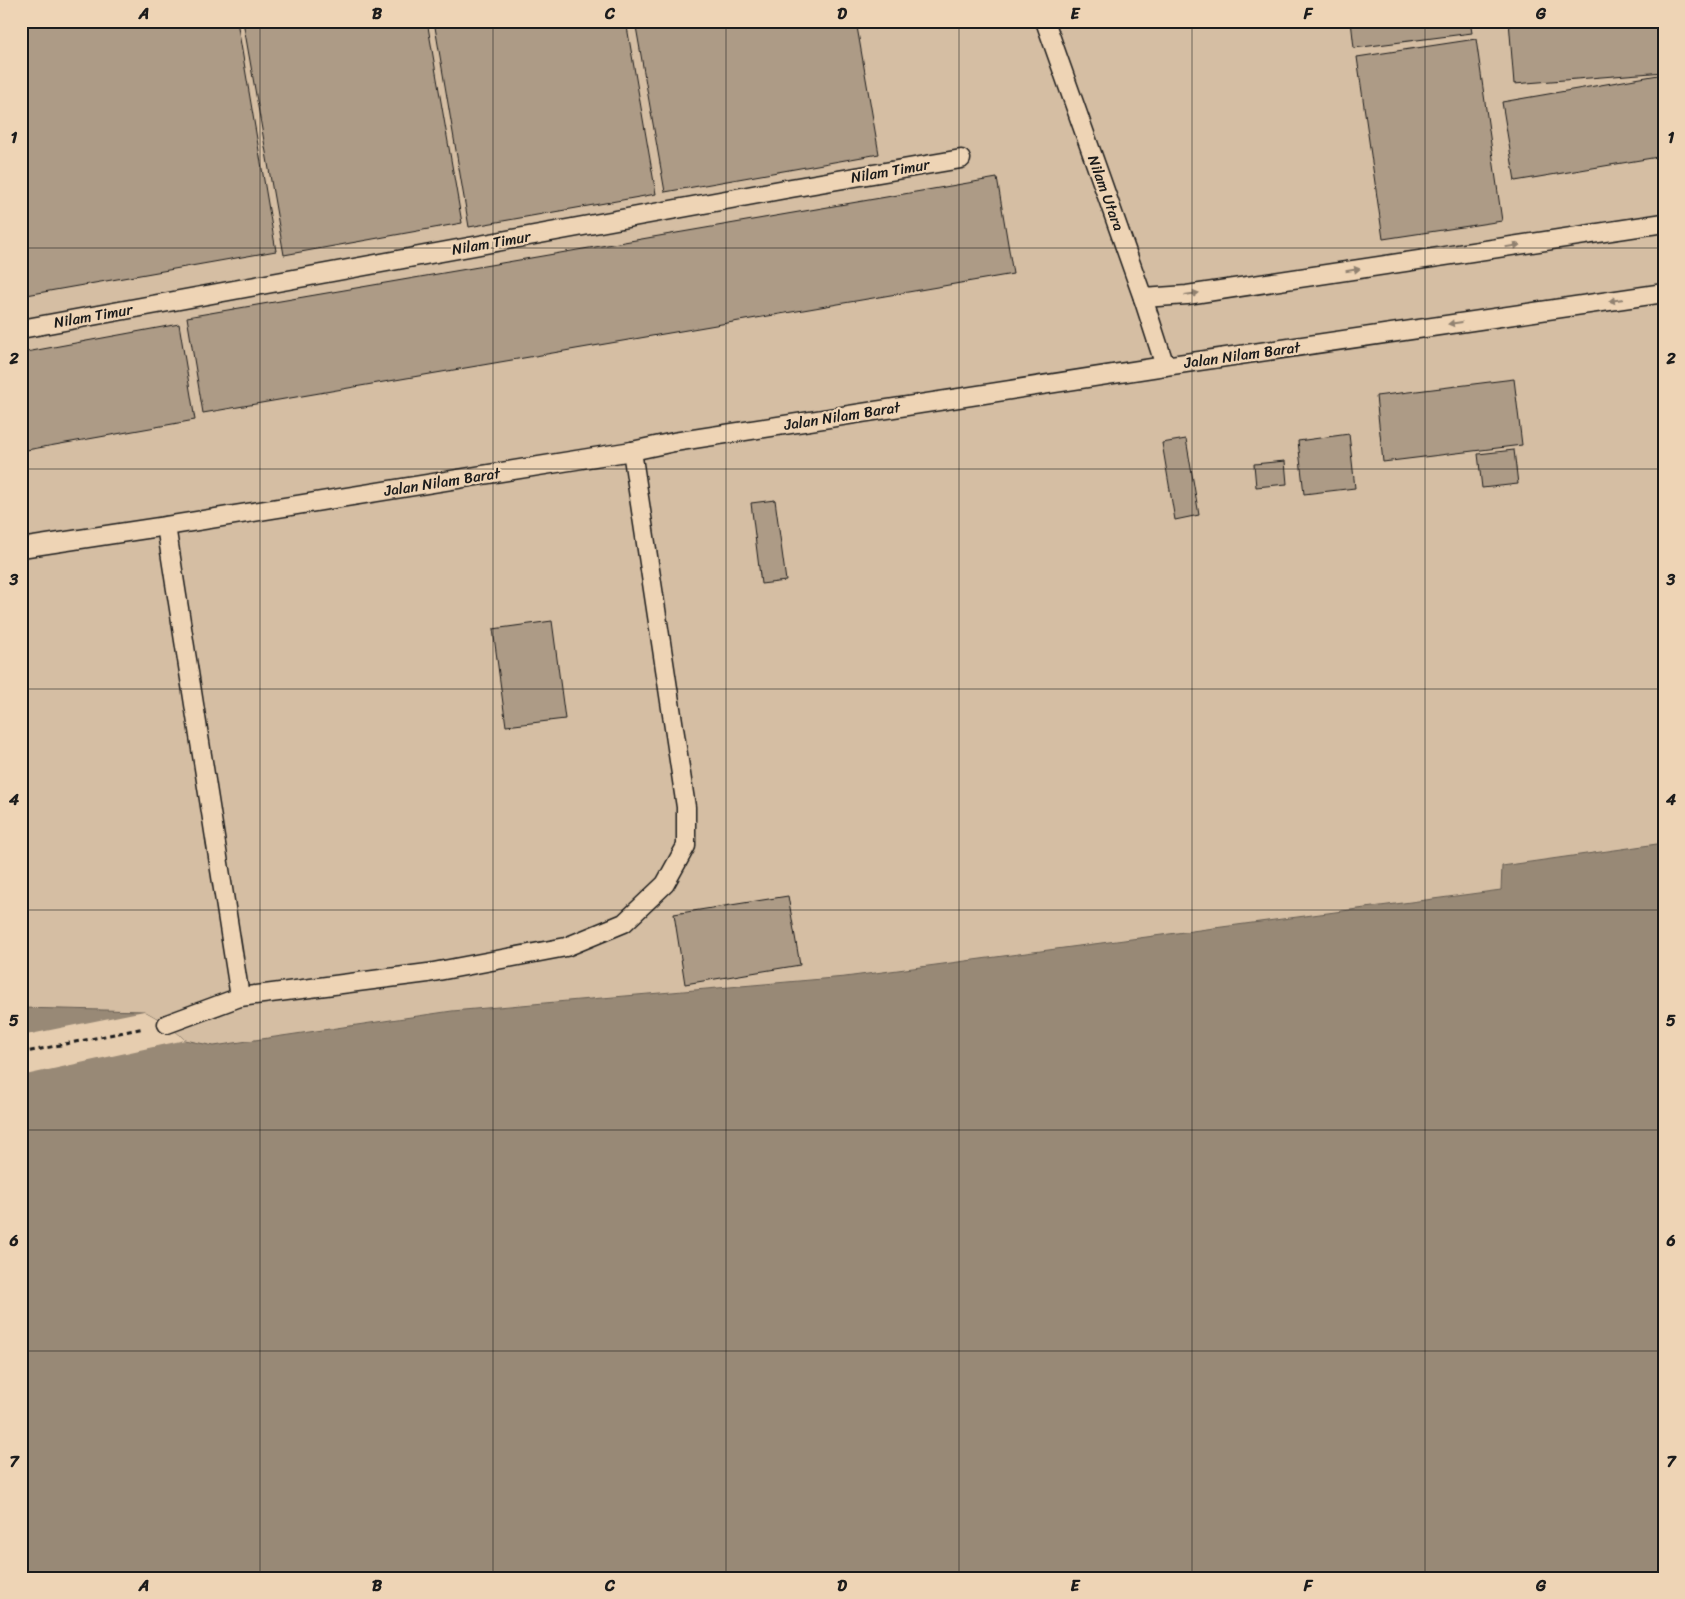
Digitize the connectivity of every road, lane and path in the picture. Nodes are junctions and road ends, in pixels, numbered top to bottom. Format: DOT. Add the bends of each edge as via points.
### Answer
graph roads {
  1 [pos="1045,21"];
  2 [pos="961,158"];
  3 [pos="1664,223"];
  4 [pos="1664,293"];
  5 [pos="1143,298"];
  6 [pos="21,329"];
  7 [pos="1165,366"];
  8 [pos="632,450"];
  9 [pos="166,526"];
  10 [pos="21,548"];
  11 [pos="240,997"];
  12 [pos="167,1024"];
  13 [pos="21,1053"];
  1 -- 5 [label="lane, Nilam Utara"];
  2 -- 6 [label="lane, Nilam Timur"];
  5 -- 3 [label="lane, one-way" via="1187,295"];
  4 -- 7 [label="lane, Jalan Nilam Barat, one-way"];
  5 -- 7 [label="lane, Nilam Utara"];
  7 -- 8 [label="lane, Jalan Nilam Barat"];
  8 -- 9 [label="lane, Jalan Nilam Barat"];
  8 -- 11 [label="lane" via="686,807 686,846 665,884 624,923 566,947 428,973"];
  9 -- 10 [label="lane, Jalan Nilam Barat"];
  9 -- 11 [label="lane"];
  11 -- 12 [label="lane"];
  12 -- 13 [label="path"];
}
